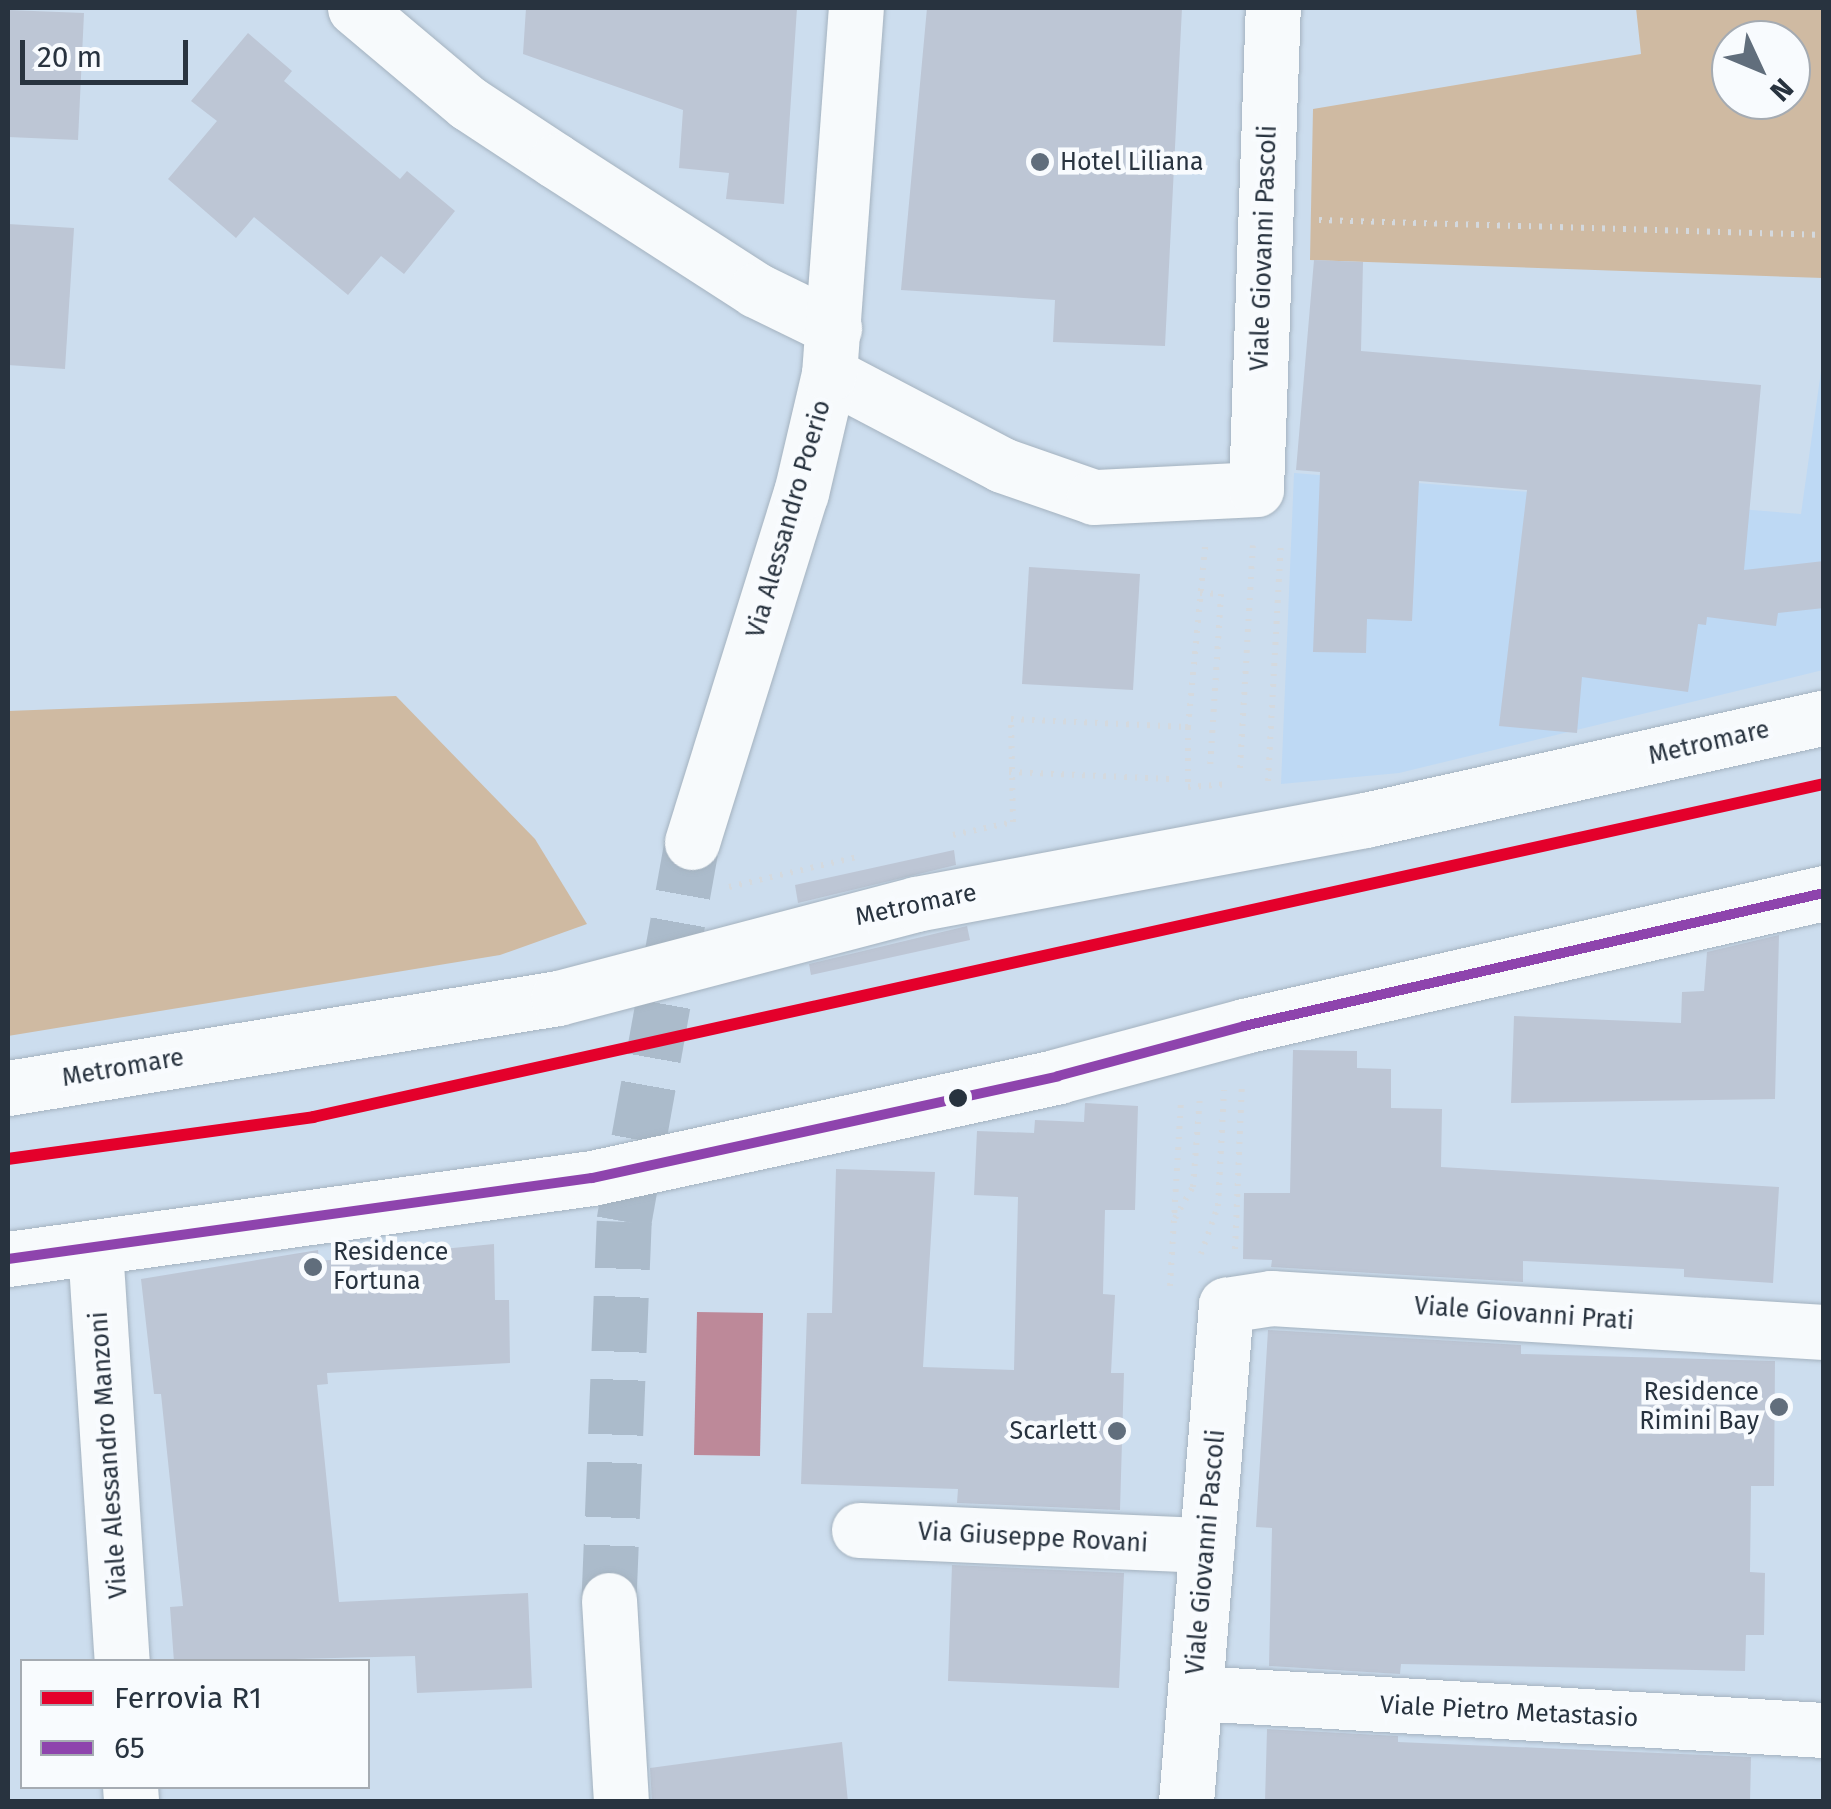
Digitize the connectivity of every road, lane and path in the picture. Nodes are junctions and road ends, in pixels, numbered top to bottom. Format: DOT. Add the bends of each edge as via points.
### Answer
graph roads {
  1 [pos="355,8"];
  2 [pos="856,8"];
  3 [pos="1273,8"];
  4 [pos="1315,220"];
  5 [pos="1824,234"];
  6 [pos="832,351"];
  7 [pos="1269,506"];
  8 [pos="1200,593"];
  9 [pos="1824,717"];
  10 [pos="1188,727"];
  11 [pos="1210,768"];
  12 [pos="1240,768"];
  13 [pos="1010,772"];
  14 [pos="1170,779"];
  15 [pos="1253,782"];
  16 [pos="1236,784"];
  17 [pos="692,842"];
  18 [pos="1824,893"];
  19 [pos="1211,1055"];
  20 [pos="8,1088"];
  21 [pos="1174,1219"];
  22 [pos="95,1248"];
  23 [pos="8,1258"];
  24 [pos="1218,1282"];
  25 [pos="1170,1296"];
  26 [pos="1824,1332"];
  27 [pos="859,1530"];
  28 [pos="1207,1545"];
  29 [pos="608,1600"];
  30 [pos="122,1659"];
  31 [pos="1194,1693"];
  32 [pos="1824,1730"];
  33 [pos="621,1802"];
  34 [pos="1186,1802"];
  1 -- 6 [label="street" via="468,102 756,290"];
  2 -- 6 [label="street, Via Alessandro Poerio"];
  3 -- 7 [label="street, Viale Giovanni Pascoli"];
  4 -- 5 [label="path"];
  6 -- 7 [label="street" via="1002,466 1094,497"];
  6 -- 17 [label="street, Via Alessandro Poerio" via="801,493"];
  7 -- 12 [label="path"];
  7 -- 15 [label="path" via="1269,782"];
  8 -- 11 [label="path" via="1220,594"];
  9 -- 20 [label="street, Metromare" via="1365,820 916,904 558,998"];
  10 -- 16 [label="path" via="1188,787"];
  13 -- 14 [label="path"];
  18 -- 19 [label="street"];
  19 -- 21 [label="path"];
  19 -- 21 [label="path" via="1193,1187"];
  19 -- 22 [label="street" via="1058,1076 592,1178"];
  19 -- 24 [label="path"];
  19 -- 24 [label="path"];
  21 -- 25 [label="path"];
  22 -- 23 [label="street"];
  22 -- 30 [label="street, Viale Alessandro Manzoni"];
  24 -- 26 [label="street, Viale Giovanni Prati" via="1272,1298"];
  24 -- 28 [label="street, Viale Giovanni Pascoli"];
  27 -- 28 [label="street, Via Giuseppe Rovani"];
  28 -- 31 [label="street, Viale Giovanni Pascoli"];
  29 -- 33 [label="street"];
  31 -- 32 [label="street, Viale Pietro Metastasio"];
  31 -- 34 [label="street, Viale Giovanni Pascoli"];
}
